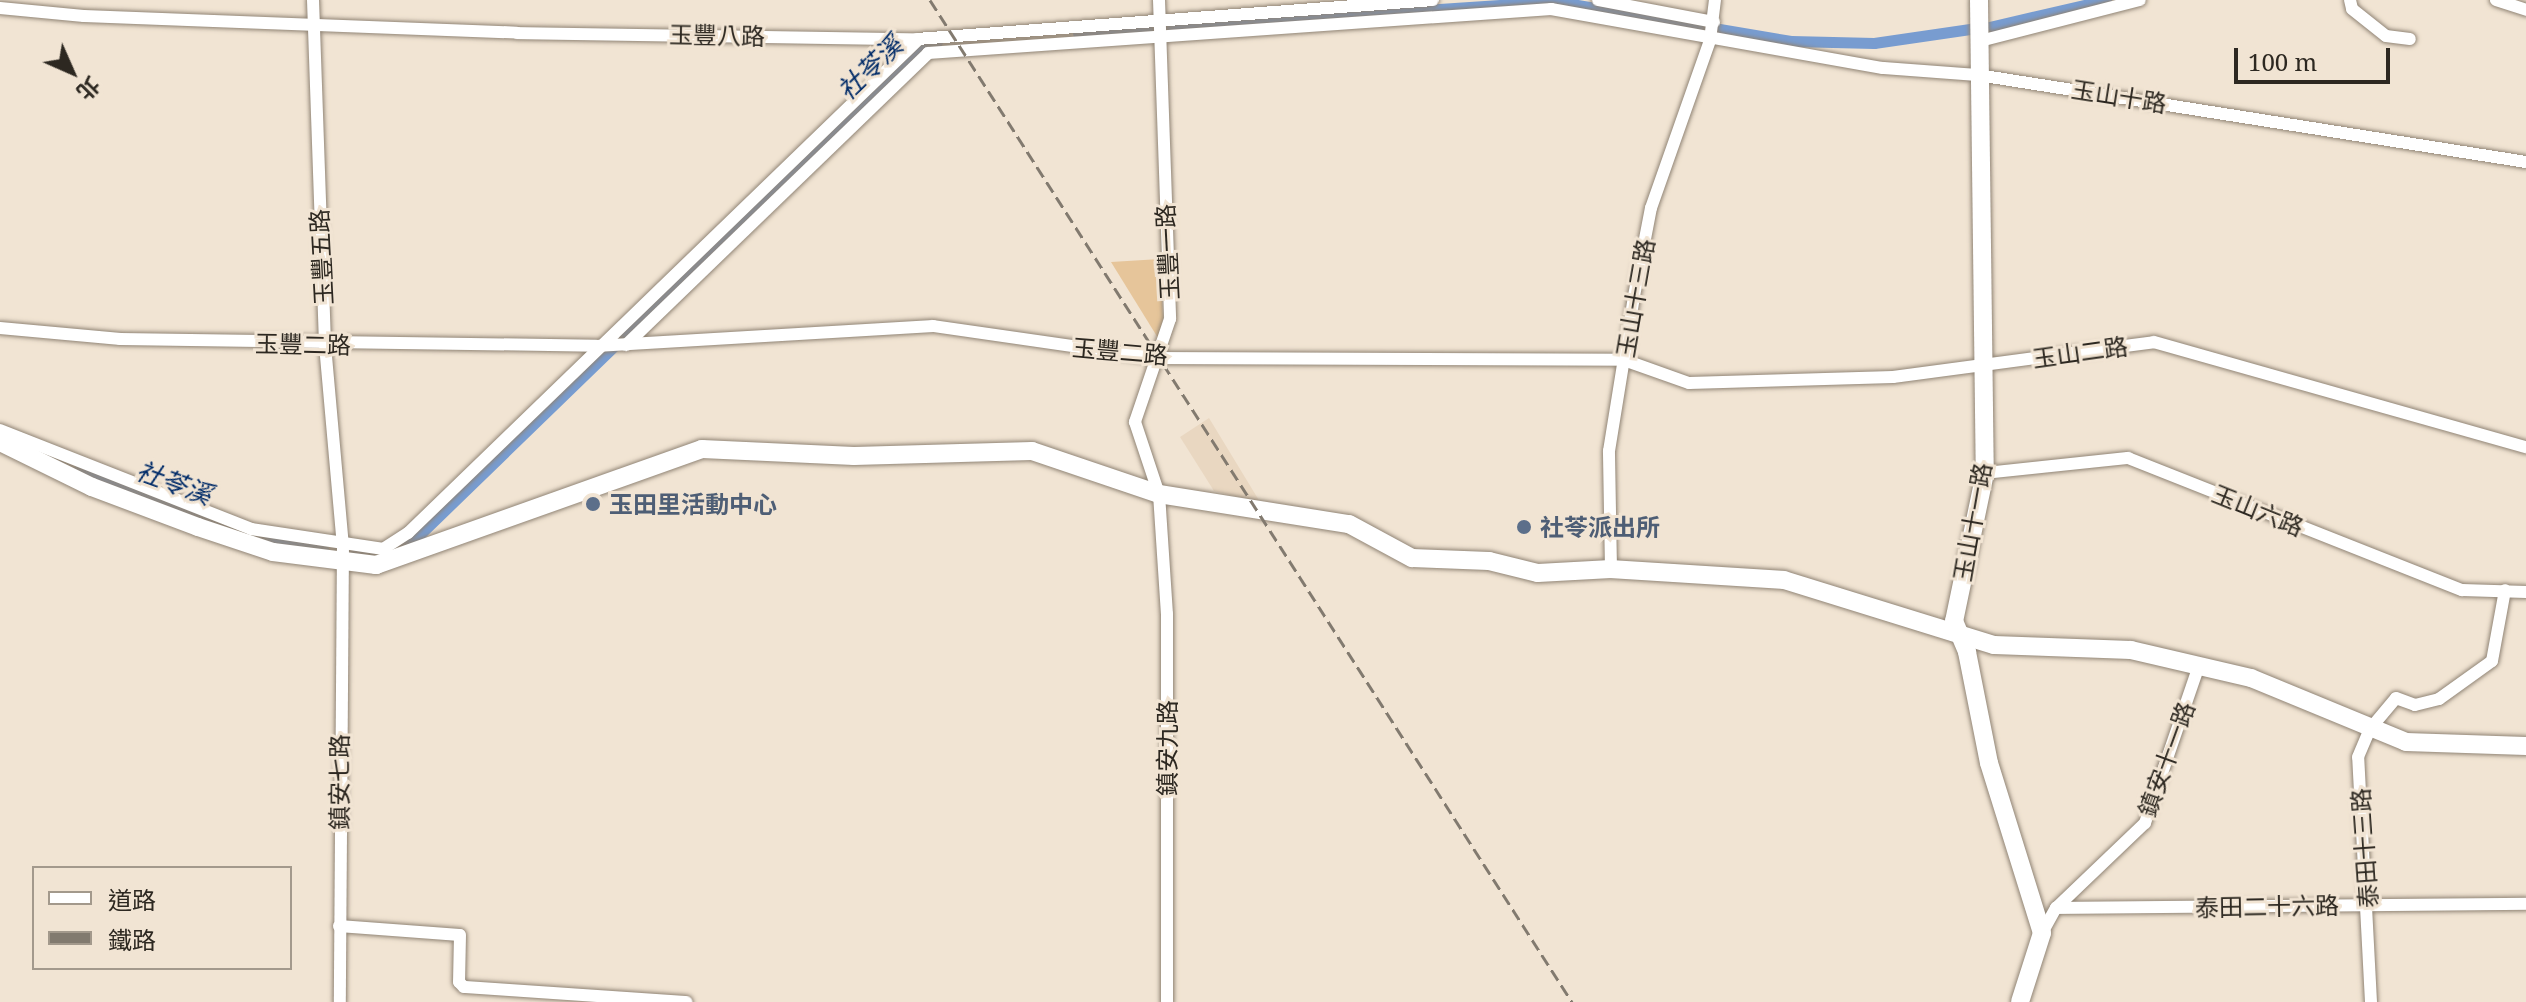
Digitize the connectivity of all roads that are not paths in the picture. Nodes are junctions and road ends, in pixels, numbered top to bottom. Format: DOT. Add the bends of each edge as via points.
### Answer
graph roads {
  1 [pos="313,0"];
  2 [pos="1159,0"];
  3 [pos="1433,0"];
  4 [pos="1598,0"];
  5 [pos="1715,0"];
  6 [pos="1979,0"];
  7 [pos="2140,0"];
  8 [pos="2350,0"];
  9 [pos="2496,0"];
  10 [pos="0,8"];
  11 [pos="2526,10"];
  12 [pos="314,26"];
  13 [pos="1160,29"];
  14 [pos="1712,31"];
  15 [pos="2410,39"];
  16 [pos="1980,41"];
  17 [pos="922,46"];
  18 [pos="1978,75"];
  19 [pos="2526,162"];
  20 [pos="0,328"];
  21 [pos="325,345"];
  22 [pos="612,346"];
  23 [pos="1155,358"];
  24 [pos="1624,360"];
  25 [pos="1981,365"];
  26 [pos="0,430"];
  27 [pos="0,442"];
  28 [pos="2526,447"];
  29 [pos="1985,473"];
  30 [pos="1159,494"];
  31 [pos="342,554"];
  32 [pos="1611,569"];
  33 [pos="2505,590"];
  34 [pos="2526,592"];
  35 [pos="1957,635"];
  36 [pos="2199,665"];
  37 [pos="2370,729"];
  38 [pos="2526,746"];
  39 [pos="2369,903"];
  40 [pos="2526,904"];
  41 [pos="2056,908"];
  42 [pos="339,926"];
  43 [pos="2042,933"];
  44 [pos="340,1002"];
  45 [pos="686,1002"];
  46 [pos="1167,1002"];
  47 [pos="2020,1002"];
  48 [pos="2371,1002"];
  1 -- 12 [label="street, 玉豐五路"];
  2 -- 13 [label="street, 玉豐一路"];
  3 -- 13 [label="street, 玉豐八路"];
  4 -- 14 [label="street"];
  5 -- 14 [label="street, 玉山十三路"];
  6 -- 16 [label="street, 玉山十一路"];
  7 -- 16 [label="street"];
  8 -- 15 [label="street" via="2352,9 2386,36"];
  9 -- 11 [label="street"];
  10 -- 12 [label="street, 玉豐八路"];
  12 -- 17 [label="street, 玉豐八路"];
  12 -- 21 [label="street, 玉豐五路"];
  13 -- 14 [label="street" via="1551,9"];
  13 -- 17 [label="street, 玉豐八路"];
  13 -- 23 [label="street, 玉豐一路" via="1170,319"];
  14 -- 18 [label="street, 玉山十路" via="1883,68"];
  14 -- 24 [label="street, 玉山十三路" via="1651,208"];
  16 -- 18 [label="street, 玉山十一路"];
  17 -- 22 [label="street"];
  17 -- 22 [label="street"];
  18 -- 19 [label="street, 玉山十路"];
  18 -- 25 [label="street, 玉山十一路"];
  20 -- 21 [label="street, 玉豐二路" via="120,339"];
  21 -- 22 [label="street, 玉豐二路"];
  21 -- 31 [label="street, 玉豐五路"];
  22 -- 23 [label="street, 玉豐二路" via="933,326"];
  22 -- 31 [label="street" via="408,533 383,549"];
  23 -- 24 [label="street, 玉豐二路"];
  23 -- 30 [label="street, 玉豐一路" via="1135,422"];
  24 -- 25 [label="street, 玉山二路" via="1689,383 1893,377"];
  24 -- 32 [label="street, 玉山十三路" via="1609,451"];
  25 -- 28 [label="street, 玉山二路" via="2154,342"];
  25 -- 29 [label="street, 玉山十一路"];
  26 -- 31 [label="street" via="251,529"];
  27 -- 31 [label="street" via="92,487 273,552"];
  29 -- 33 [label="street, 玉山六路" via="2128,458 2462,590"];
  29 -- 35 [label="street, 玉山十一路" via="1954,621"];
  30 -- 31 [label="street" via="1032,451 854,456 702,449 408,558 376,565"];
  30 -- 32 [label="street" via="1349,524 1412,558 1489,561 1538,573"];
  30 -- 46 [label="street, 鎮安九路" via="1167,614"];
  31 -- 42 [label="street, 鎮安七路"];
  32 -- 35 [label="street" via="1784,580"];
  33 -- 34 [label="street, 玉山六路"];
  33 -- 37 [label="street, 泰田十三路" via="2492,661 2439,699 2415,705 2396,698"];
  35 -- 36 [label="street" via="2027,650 2131,650"];
  35 -- 43 [label="street, 玉山十一路" via="1967,652 1989,763"];
  36 -- 37 [label="street" via="2284,688"];
  36 -- 41 [label="street, 鎮安十一路" via="2145,823"];
  37 -- 38 [label="street" via="2406,742"];
  37 -- 39 [label="street, 泰田十三路" via="2358,757 2358,821"];
  39 -- 40 [label="street, 泰田二十六路"];
  39 -- 41 [label="street, 泰田二十六路"];
  39 -- 48 [label="street, 泰田十三路"];
  41 -- 43 [label="street, 鎮安十一路"];
  42 -- 44 [label="street, 鎮安七路"];
  42 -- 45 [label="street" via="460,935 459,982 464,987"];
  43 -- 47 [label="street, 鎮安十一路"];
}
